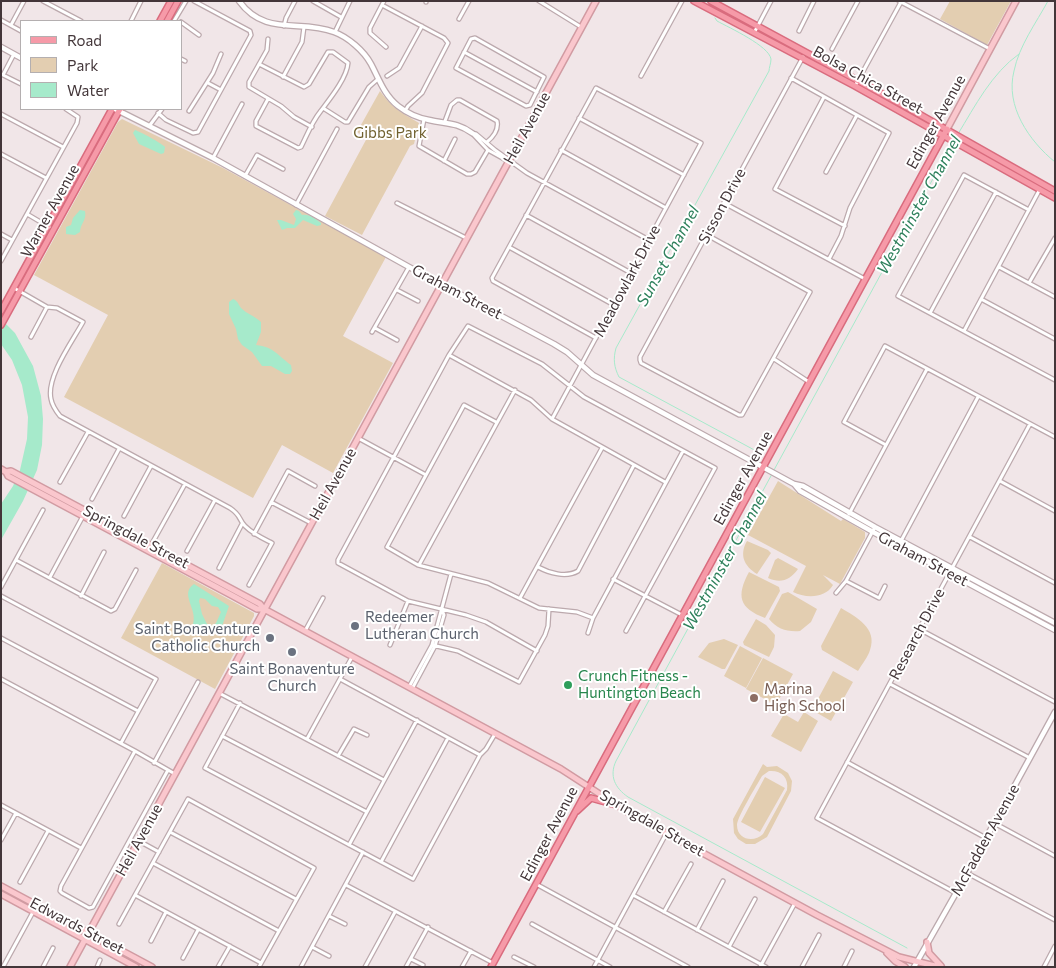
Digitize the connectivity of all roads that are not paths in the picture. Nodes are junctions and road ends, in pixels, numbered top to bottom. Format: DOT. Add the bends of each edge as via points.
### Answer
graph roads {
  1 [pos="24,1"];
  2 [pos="42,1"];
  3 [pos="141,1"];
  4 [pos="171,1"];
  5 [pos="178,1"];
  6 [pos="186,1"];
  7 [pos="194,1"];
  8 [pos="239,1"];
  9 [pos="295,1"];
  10 [pos="313,1"];
  11 [pos="350,1"];
  12 [pos="469,1"];
  13 [pos="539,1"];
  14 [pos="596,1"];
  15 [pos="682,1"];
  16 [pos="694,1"];
  17 [pos="711,1"];
  18 [pos="771,1"];
  19 [pos="814,1"];
  20 [pos="858,1"];
  21 [pos="1016,1"];
  22 [pos="900,2"];
  23 [pos="383,3"];
  24 [pos="342,17"];
  25 [pos="459,19"];
  26 [pos="1,20"];
  27 [pos="79,20"];
  28 [pos="132,20"];
  29 [pos="161,20"];
  30 [pos="168,20"];
  31 [pos="175,20"];
  32 [pos="182,22"];
  33 [pos="11,25"];
  34 [pos="284,26"];
  35 [pos="304,26"];
  36 [pos="422,26"];
  37 [pos="758,26"];
  38 [pos="582,27"];
  39 [pos="20,30"];
  40 [pos="799,31"];
  41 [pos="334,32"];
  42 [pos="754,33"];
  43 [pos="200,35"];
  44 [pos="268,39"];
  45 [pos="1,47"];
  46 [pos="386,47"];
  47 [pos="832,49"];
  48 [pos="990,49"];
  49 [pos="464,52"];
  50 [pos="806,52"];
  51 [pos="14,54"];
  52 [pos="221,54"];
  53 [pos="20,57"];
  54 [pos="802,58"];
  55 [pos="182,60"];
  56 [pos="185,61"];
  57 [pos="260,64"];
  58 [pos="2,74"];
  59 [pos="283,76"];
  60 [pos="387,76"];
  61 [pos="641,76"];
  62 [pos="791,78"];
  63 [pos="378,79"];
  64 [pos="858,81"];
  65 [pos="20,83"];
  66 [pos="208,83"];
  67 [pos="855,86"];
  68 [pos="220,90"];
  69 [pos="537,92"];
  70 [pos="824,97"];
  71 [pos="268,99"];
  72 [pos="533,100"];
  73 [pos="242,104"];
  74 [pos="540,104"];
  75 [pos="903,105"];
  76 [pos="323,108"];
  77 [pos="68,110"];
  78 [pos="115,110"];
  79 [pos="115,110"];
  80 [pos="118,110"];
  81 [pos="161,110"];
  82 [pos="190,111"];
  83 [pos="405,111"];
  84 [pos="899,111"];
  85 [pos="158,113"];
  86 [pos="1,114"];
  87 [pos="857,115"];
  88 [pos="579,118"];
  89 [pos="424,119"];
  90 [pos="445,121"];
  91 [pos="150,126"];
  92 [pos="312,126"];
  93 [pos="947,129"];
  94 [pos="337,130"];
  95 [pos="472,133"];
  96 [pos="943,136"];
  97 [pos="455,139"];
  98 [pos="487,142"];
  99 [pos="63,147"];
  100 [pos="488,150"];
  101 [pos="562,150"];
  102 [pos="1,154"];
  103 [pos="213,158"];
  104 [pos="444,161"];
  105 [pos="509,161"];
  106 [pos="283,169"];
  107 [pos="826,172"];
  108 [pos="684,175"];
  109 [pos="245,176"];
  110 [pos="46,178"];
  111 [pos="544,183"];
  112 [pos="1043,184"];
  113 [pos="1040,190"];
  114 [pos="1055,190"];
  115 [pos="996,192"];
  116 [pos="1055,198"];
  117 [pos="397,203"];
  118 [pos="724,203"];
  119 [pos="296,205"];
  120 [pos="666,208"];
  121 [pos="1029,210"];
  122 [pos="26,214"];
  123 [pos="526,215"];
  124 [pos="47,225"];
  125 [pos="845,226"];
  126 [pos="54,229"];
  127 [pos="1,234"];
  128 [pos="707,235"];
  129 [pos="1055,238"];
  130 [pos="467,239"];
  131 [pos="12,240"];
  132 [pos="648,240"];
  133 [pos="508,247"];
  134 [pos="829,260"];
  135 [pos="1,261"];
  136 [pos="409,267"];
  137 [pos="999,267"];
  138 [pos="631,273"];
  139 [pos="865,279"];
  140 [pos="1029,283"];
  141 [pos="442,284"];
  142 [pos="14,288"];
  143 [pos="397,290"];
  144 [pos="20,291"];
  145 [pos="1055,297"];
  146 [pos="981,299"];
  147 [pos="418,301"];
  148 [pos="614,305"];
  149 [pos="47,307"];
  150 [pos="1,311"];
  151 [pos="930,313"];
  152 [pos="1,325"];
  153 [pos="375,328"];
  154 [pos="964,331"];
  155 [pos="372,332"];
  156 [pos="31,337"];
  157 [pos="596,338"];
  158 [pos="1055,339"];
  159 [pos="397,340"];
  160 [pos="449,355"];
  161 [pos="774,359"];
  162 [pos="582,366"];
  163 [pos="927,369"];
  164 [pos="1055,380"];
  165 [pos="809,382"];
  166 [pos="570,387"];
  167 [pos="515,390"];
  168 [pos="978,397"];
  169 [pos="552,420"];
  170 [pos="496,422"];
  171 [pos="1030,424"];
  172 [pos="88,432"];
  173 [pos="1055,437"];
  174 [pos="358,438"];
  175 [pos="886,445"];
  176 [pos="602,448"];
  177 [pos="119,449"];
  178 [pos="683,451"];
  179 [pos="394,458"];
  180 [pos="151,466"];
  181 [pos="634,466"];
  182 [pos="765,468"];
  183 [pos="4,470"];
  184 [pos="426,475"];
  185 [pos="1000,481"];
  186 [pos="60,482"];
  187 [pos="665,482"];
  188 [pos="185,484"];
  189 [pos="315,486"];
  190 [pos="92,499"];
  191 [pos="215,500"];
  192 [pos="271,502"];
  193 [pos="43,510"];
  194 [pos="1055,511"];
  195 [pos="85,513"];
  196 [pos="848,515"];
  197 [pos="124,516"];
  198 [pos="242,524"];
  199 [pos="311,524"];
  200 [pos="876,527"];
  201 [pos="873,532"];
  202 [pos="254,534"];
  203 [pos="970,537"];
  204 [pos="901,541"];
  205 [pos="149,547"];
  206 [pos="187,551"];
  207 [pos="104,552"];
  208 [pos="16,560"];
  209 [pos="418,565"];
  210 [pos="538,567"];
  211 [pos="219,568"];
  212 [pos="952,568"];
  213 [pos="136,570"];
  214 [pos="451,574"];
  215 [pos="949,574"];
  216 [pos="50,577"];
  217 [pos="613,579"];
  218 [pos="846,581"];
  219 [pos="1055,583"];
  220 [pos="249,585"];
  221 [pos="885,586"];
  222 [pos="1,587"];
  223 [pos="836,593"];
  224 [pos="1,596"];
  225 [pos="82,596"];
  226 [pos="646,596"];
  227 [pos="323,598"];
  228 [pos="520,598"];
  229 [pos="408,601"];
  230 [pos="1021,605"];
  231 [pos="264,609"];
  232 [pos="549,609"];
  233 [pos="442,610"];
  234 [pos="1018,611"];
  235 [pos="682,615"];
  236 [pos="593,618"];
  237 [pos="1055,623"];
  238 [pos="919,629"];
  239 [pos="1055,630"];
  240 [pos="305,631"];
  241 [pos="626,631"];
  242 [pos="588,633"];
  243 [pos="1,638"];
  244 [pos="390,644"];
  245 [pos="433,646"];
  246 [pos="537,650"];
  247 [pos="352,657"];
  248 [pos="1,679"];
  249 [pos="340,679"];
  250 [pos="198,682"];
  251 [pos="890,684"];
  252 [pos="411,688"];
  253 [pos="220,693"];
  254 [pos="1055,702"];
  255 [pos="240,703"];
  256 [pos="138,711"];
  257 [pos="1055,712"];
  258 [pos="417,720"];
  259 [pos="495,734"];
  260 [pos="367,735"];
  261 [pos="222,736"];
  262 [pos="448,738"];
  263 [pos="308,739"];
  264 [pos="122,743"];
  265 [pos="135,751"];
  266 [pos="480,755"];
  267 [pos="338,756"];
  268 [pos="1030,758"];
  269 [pos="847,762"];
  270 [pos="154,763"];
  271 [pos="168,770"];
  272 [pos="175,774"];
  273 [pos="384,780"];
  274 [pos="589,786"];
  275 [pos="1,805"];
  276 [pos="616,805"];
  277 [pos="367,812"];
  278 [pos="16,813"];
  279 [pos="574,813"];
  280 [pos="994,823"];
  281 [pos="48,831"];
  282 [pos="170,832"];
  283 [pos="666,833"];
  284 [pos="986,838"];
  285 [pos="1,840"];
  286 [pos="139,841"];
  287 [pos="349,844"];
  288 [pos="81,848"];
  289 [pos="159,852"];
  290 [pos="363,852"];
  291 [pos="1055,856"];
  292 [pos="381,862"];
  293 [pos="153,863"];
  294 [pos="691,864"];
  295 [pos="967,873"];
  296 [pos="723,881"];
  297 [pos="20,882"];
  298 [pos="536,884"];
  299 [pos="346,885"];
  300 [pos="1,886"];
  301 [pos="956,893"];
  302 [pos="1,894"];
  303 [pos="135,895"];
  304 [pos="633,895"];
  305 [pos="296,899"];
  306 [pos="755,899"];
  307 [pos="795,903"];
  308 [pos="33,911"];
  309 [pos="166,912"];
  310 [pos="395,912"];
  311 [pos="664,912"];
  312 [pos="329,916"];
  313 [pos="1055,920"];
  314 [pos="119,924"];
  315 [pos="345,924"];
  316 [pos="532,924"];
  317 [pos="428,927"];
  318 [pos="615,927"];
  319 [pos="198,930"];
  320 [pos="696,930"];
  321 [pos="279,931"];
  322 [pos="88,933"];
  323 [pos="819,935"];
  324 [pos="85,939"];
  325 [pos="151,941"];
  326 [pos="927,942"];
  327 [pos="230,946"];
  328 [pos="1055,946"];
  329 [pos="312,947"];
  330 [pos="729,947"];
  331 [pos="53,948"];
  332 [pos="884,949"];
  333 [pos="471,951"];
  334 [pos="852,952"];
  335 [pos="329,956"];
  336 [pos="514,957"];
  337 [pos="1049,957"];
  338 [pos="183,958"];
  339 [pos="411,959"];
  340 [pos="100,960"];
  341 [pos="598,960"];
  342 [pos="1055,960"];
  343 [pos="915,964"];
  344 [pos="260,965"];
  345 [pos="422,965"];
  346 [pos="492,965"];
  347 [pos="761,966"];
  348 [pos="3,967"];
  349 [pos="43,967"];
  350 [pos="70,967"];
  351 [pos="97,967"];
  352 [pos="136,967"];
  353 [pos="152,967"];
  354 [pos="218,967"];
  355 [pos="301,967"];
  356 [pos="365,967"];
  357 [pos="406,967"];
  358 [pos="462,967"];
  359 [pos="534,967"];
  360 [pos="594,967"];
  361 [pos="610,967"];
  362 [pos="688,967"];
  363 [pos="766,967"];
  364 [pos="802,967"];
  365 [pos="844,967"];
  366 [pos="905,967"];
  367 [pos="940,967"];
  368 [pos="1044,967"];
  1 -- 33 [label="street"];
  2 -- 27 [label="street"];
  3 -- 28 [label="street"];
  4 -- 29 [label="main road"];
  5 -- 30 [label="main road"];
  6 -- 31 [label="street"];
  7 -- 68 [label="street" via="251,33"];
  8 -- 34 [label="street" via="257,18"];
  9 -- 34 [label="street"];
  10 -- 24 [label="street"];
  11 -- 24 [label="street"];
  12 -- 25 [label="street"];
  13 -- 38 [label="street"];
  14 -- 38 [label="main road, Heil Avenue"];
  15 -- 61 [label="street"];
  16 -- 42 [label="main road, Bolsa Chica Street"];
  17 -- 37 [label="main road, Bolsa Chica Street"];
  18 -- 37 [label="street"];
  19 -- 40 [label="street"];
  20 -- 47 [label="street"];
  21 -- 48 [label="main road, Edinger Avenue"];
  22 -- 48 [label="street"];
  22 -- 64 [label="street"];
  23 -- 36 [label="street"];
  23 -- 46 [label="street" via="370,33"];
  24 -- 41 [label="street"];
  26 -- 33 [label="street"];
  32 -- 43 [label="street"];
  33 -- 39 [label="street"];
  34 -- 35 [label="street"];
  35 -- 41 [label="street"];
  35 -- 59 [label="street" via="302,42"];
  36 -- 60 [label="street" via="399,68"];
  36 -- 83 [label="street" via="448,43 422,93"];
  37 -- 42 [label="street"];
  37 -- 50 [label="main road, Bolsa Chica Street"];
  38 -- 74 [label="main road, Heil Avenue"];
  41 -- 63 [label="street" via="361,51"];
  42 -- 54 [label="main road, Bolsa Chica Street"];
  44 -- 57 [label="street"];
  45 -- 51 [label="street"];
  48 -- 93 [label="main road, Edinger Avenue"];
  49 -- 69 [label="street"];
  49 -- 69 [label="street" via="471,39 475,38 544,76"];
  49 -- 72 [label="street" via="456,66 458,70 526,106"];
  50 -- 54 [label="street, Sisson Drive"];
  50 -- 64 [label="main road, Bolsa Chica Street"];
  51 -- 53 [label="street"];
  51 -- 58 [label="street"];
  52 -- 66 [label="street"];
  54 -- 62 [label="street, Sisson Drive"];
  54 -- 67 [label="main road, Bolsa Chica Street"];
  55 -- 56 [label="street"];
  57 -- 59 [label="street"];
  57 -- 71 [label="street" via="249,87"];
  58 -- 65 [label="street"];
  59 -- 76 [label="street" via="306,86 328,52 348,63"];
  62 -- 70 [label="street"];
  62 -- 118 [label="street, Sisson Drive"];
  63 -- 76 [label="street" via="369,87 348,122"];
  63 -- 83 [label="street" via="393,101"];
  64 -- 67 [label="street"];
  64 -- 75 [label="main road, Bolsa Chica Street"];
  66 -- 68 [label="street"];
  66 -- 82 [label="street"];
  67 -- 84 [label="main road, Bolsa Chica Street"];
  68 -- 85 [label="street" via="196,133"];
  69 -- 72 [label="street"];
  70 -- 87 [label="street"];
  70 -- 125 [label="street" via="775,189"];
  71 -- 92 [label="street"];
  71 -- 92 [label="street" via="256,126 298,148"];
  72 -- 74 [label="street"];
  73 -- 103 [label="street"];
  74 -- 105 [label="main road, Heil Avenue"];
  75 -- 84 [label="main road"];
  75 -- 93 [label="main road, Bolsa Chica Street"];
  76 -- 92 [label="street"];
  77 -- 99 [label="street" via="78,117 78,123"];
  78 -- 124 [label="main road, Warner Avenue"];
  79 -- 126 [label="main road, Warner Avenue"];
  80 -- 91 [label="street, Graham Street"];
  81 -- 85 [label="street"];
  83 -- 89 [label="street"];
  84 -- 96 [label="main road, Bolsa Chica Street"];
  85 -- 91 [label="street"];
  86 -- 99 [label="street"];
  87 -- 107 [label="street"];
  87 -- 125 [label="street" via="889,133 850,208"];
  88 -- 101 [label="street"];
  88 -- 108 [label="street"];
  88 -- 108 [label="street, Meadowlark Drive" via="595,88 701,143"];
  89 -- 90 [label="street"];
  89 -- 104 [label="street" via="419,146"];
  90 -- 95 [label="street"];
  90 -- 98 [label="street" via="456,100 496,120 498,124"];
  91 -- 103 [label="street, Graham Street"];
  93 -- 96 [label="main road, Edinger Avenue"];
  93 -- 112 [label="main road, Bolsa Chica Street"];
  94 -- 119 [label="street"];
  95 -- 98 [label="street"];
  95 -- 100 [label="street"];
  96 -- 113 [label="main road, Bolsa Chica Street"];
  96 -- 139 [label="main road, Edinger Avenue"];
  97 -- 104 [label="street"];
  98 -- 105 [label="street"];
  99 -- 110 [label="street"];
  100 -- 104 [label="street" via="475,172 469,175"];
  100 -- 105 [label="street"];
  101 -- 111 [label="street"];
  101 -- 120 [label="street"];
  102 -- 110 [label="street"];
  103 -- 109 [label="street, Graham Street"];
  105 -- 111 [label="street"];
  105 -- 130 [label="main road, Heil Avenue"];
  106 -- 109 [label="street" via="257,155"];
  108 -- 120 [label="street, Meadowlark Drive"];
  109 -- 119 [label="street, Graham Street"];
  110 -- 122 [label="street"];
  111 -- 123 [label="street"];
  111 -- 132 [label="street"];
  112 -- 113 [label="street"];
  112 -- 114 [label="main road, Bolsa Chica Street"];
  113 -- 116 [label="main road, Bolsa Chica Street"];
  113 -- 121 [label="street"];
  115 -- 121 [label="street"];
  115 -- 151 [label="street"];
  115 -- 151 [label="street" via="964,175 898,296"];
  117 -- 130 [label="street"];
  118 -- 128 [label="street, Sisson Drive"];
  118 -- 134 [label="street"];
  119 -- 136 [label="street, Graham Street"];
  120 -- 132 [label="street, Meadowlark Drive"];
  121 -- 137 [label="street"];
  122 -- 124 [label="street"];
  122 -- 131 [label="street"];
  123 -- 133 [label="street"];
  123 -- 138 [label="street"];
  124 -- 126 [label="street"];
  124 -- 142 [label="main road, Warner Avenue"];
  125 -- 134 [label="street"];
  126 -- 144 [label="main road, Warner Avenue"];
  127 -- 131 [label="street"];
  128 -- 161 [label="street" via="810,292"];
  128 -- 161 [label="street, Sisson Drive" via="641,363 742,415"];
  129 -- 140 [label="street"];
  130 -- 141 [label="main road, Heil Avenue"];
  131 -- 135 [label="street"];
  132 -- 138 [label="street, Meadowlark Drive"];
  133 -- 148 [label="street"];
  133 -- 157 [label="street" via="493,281"];
  134 -- 139 [label="street"];
  136 -- 141 [label="street, Graham Street"];
  136 -- 143 [label="street"];
  137 -- 140 [label="street"];
  137 -- 146 [label="street"];
  138 -- 148 [label="street, Meadowlark Drive"];
  139 -- 165 [label="main road, Edinger Avenue"];
  140 -- 145 [label="street"];
  141 -- 162 [label="street, Graham Street" via="554,344"];
  141 -- 174 [label="main road, Heil Avenue"];
  142 -- 144 [label="street"];
  142 -- 150 [label="main road, Warner Avenue"];
  143 -- 147 [label="street"];
  143 -- 153 [label="street"];
  144 -- 149 [label="street"];
  144 -- 152 [label="main road, Warner Avenue"];
  146 -- 154 [label="street"];
  146 -- 158 [label="street"];
  148 -- 157 [label="street, Meadowlark Drive"];
  149 -- 156 [label="street"];
  149 -- 172 [label="street" via="57,308 83,322 50,388 54,407 60,416"];
  151 -- 154 [label="street"];
  153 -- 155 [label="street"];
  153 -- 159 [label="street"];
  154 -- 164 [label="street"];
  157 -- 162 [label="street, Meadowlark Drive"];
  160 -- 166 [label="street" via="468,326 542,364"];
  160 -- 167 [label="street"];
  160 -- 179 [label="street"];
  161 -- 165 [label="street"];
  162 -- 166 [label="street, Meadowlark Drive"];
  162 -- 182 [label="street, Graham Street" via="593,375"];
  163 -- 168 [label="street"];
  163 -- 175 [label="street"];
  163 -- 175 [label="street" via="885,346 844,422"];
  165 -- 182 [label="main road, Edinger Avenue"];
  166 -- 169 [label="street, Meadowlark Drive"];
  166 -- 178 [label="street"];
  167 -- 169 [label="street"];
  167 -- 170 [label="street"];
  168 -- 171 [label="street"];
  168 -- 204 [label="street"];
  169 -- 176 [label="street"];
  170 -- 184 [label="street" via="464,405"];
  170 -- 209 [label="street"];
  171 -- 173 [label="street"];
  171 -- 185 [label="street, Research Drive"];
  172 -- 177 [label="street"];
  172 -- 186 [label="street"];
  174 -- 179 [label="street"];
  174 -- 199 [label="main road, Heil Avenue"];
  175 -- 196 [label="street"];
  176 -- 181 [label="street"];
  176 -- 210 [label="street"];
  177 -- 180 [label="street"];
  177 -- 190 [label="street"];
  178 -- 187 [label="street"];
  178 -- 226 [label="street" via="714,468"];
  179 -- 184 [label="street"];
  179 -- 229 [label="street" via="338,563"];
  180 -- 188 [label="street"];
  180 -- 197 [label="street"];
  181 -- 187 [label="street"];
  181 -- 210 [label="street" via="578,571 558,573"];
  182 -- 196 [label="street, Graham Street" via="803,486"];
  182 -- 235 [label="main road, Edinger Avenue"];
  183 -- 195 [label="main road, Springdale Street" via="11,470 30,484"];
  184 -- 209 [label="street" via="387,547"];
  185 -- 194 [label="street"];
  185 -- 203 [label="street, Research Drive"];
  187 -- 217 [label="street"];
  188 -- 191 [label="street"];
  188 -- 205 [label="street"];
  189 -- 192 [label="street" via="288,471"];
  191 -- 198 [label="street" via="239,514"];
  191 -- 206 [label="street"];
  192 -- 199 [label="street"];
  192 -- 202 [label="street"];
  193 -- 208 [label="street"];
  195 -- 205 [label="main road, Springdale Street"];
  195 -- 216 [label="street"];
  196 -- 200 [label="street, Graham Street"];
  196 -- 201 [label="street, Graham Street"];
  198 -- 202 [label="street"];
  198 -- 211 [label="street"];
  199 -- 231 [label="main road, Heil Avenue"];
  200 -- 201 [label="street"];
  200 -- 204 [label="street, Graham Street"];
  201 -- 215 [label="street, Graham Street"];
  201 -- 218 [label="street"];
  202 -- 220 [label="street" via="272,543"];
  203 -- 212 [label="street, Research Drive"];
  203 -- 219 [label="street"];
  204 -- 212 [label="street, Graham Street"];
  205 -- 231 [label="main road, Springdale Street" via="260,604"];
  207 -- 225 [label="street"];
  208 -- 216 [label="street"];
  208 -- 222 [label="street"];
  209 -- 214 [label="street"];
  210 -- 228 [label="street"];
  212 -- 215 [label="street, Research Drive"];
  212 -- 230 [label="street, Graham Street"];
  213 -- 225 [label="street" via="113,611"];
  214 -- 228 [label="street" via="483,581"];
  214 -- 233 [label="street"];
  215 -- 234 [label="street, Graham Street"];
  215 -- 238 [label="street, Research Drive"];
  216 -- 225 [label="street"];
  217 -- 226 [label="street"];
  217 -- 236 [label="street"];
  218 -- 221 [label="street" via="879,598"];
  218 -- 223 [label="street"];
  224 -- 256 [label="street" via="156,679"];
  226 -- 235 [label="street"];
  226 -- 241 [label="street"];
  227 -- 240 [label="street"];
  228 -- 232 [label="street" via="539,608"];
  229 -- 233 [label="street"];
  229 -- 244 [label="street"];
  230 -- 234 [label="street"];
  230 -- 237 [label="street, Graham Street"];
  231 -- 240 [label="main road, Springdale Street"];
  231 -- 253 [label="main road, Heil Avenue"];
  232 -- 236 [label="street" via="577,612"];
  232 -- 246 [label="street" via="548,626"];
  233 -- 245 [label="street"];
  233 -- 246 [label="street" via="486,622"];
  234 -- 239 [label="street, Graham Street"];
  235 -- 274 [label="main road, Edinger Avenue"];
  236 -- 242 [label="street"];
  238 -- 251 [label="street, Research Drive"];
  238 -- 254 [label="street"];
  240 -- 247 [label="main road, Springdale Street"];
  243 -- 256 [label="street"];
  245 -- 246 [label="street" via="458,651 519,682"];
  245 -- 252 [label="street"];
  247 -- 249 [label="street"];
  247 -- 252 [label="main road, Springdale Street"];
  248 -- 264 [label="street"];
  249 -- 258 [label="street"];
  249 -- 263 [label="street"];
  250 -- 270 [label="street"];
  251 -- 268 [label="street"];
  251 -- 269 [label="street, Research Drive"];
  252 -- 259 [label="main road, Springdale Street"];
  253 -- 255 [label="street"];
  253 -- 272 [label="main road, Heil Avenue"];
  255 -- 261 [label="street"];
  255 -- 263 [label="street"];
  256 -- 264 [label="street"];
  257 -- 268 [label="street, McFadden Avenue"];
  258 -- 262 [label="street"];
  258 -- 273 [label="street"];
  259 -- 266 [label="street"];
  259 -- 274 [label="main road, Springdale Street"];
  260 -- 267 [label="street" via="354,729"];
  261 -- 277 [label="street"];
  261 -- 287 [label="street" via="205,768"];
  262 -- 266 [label="street"];
  262 -- 292 [label="street"];
  263 -- 267 [label="street"];
  264 -- 265 [label="street"];
  265 -- 270 [label="street"];
  265 -- 288 [label="street"];
  266 -- 292 [label="street" via="414,879"];
  267 -- 273 [label="street"];
  268 -- 280 [label="street, McFadden Avenue"];
  269 -- 284 [label="street"];
  269 -- 301 [label="street, Research Drive" via="817,818"];
  270 -- 271 [label="street"];
  271 -- 272 [label="street"];
  271 -- 288 [label="street, Heil Avenue" via="91,908 60,891"];
  272 -- 286 [label="main road, Heil Avenue"];
  273 -- 277 [label="street"];
  274 -- 276 [label="main road, Springdale Street"];
  274 -- 279 [label="main road, Edinger Avenue"];
  275 -- 278 [label="street"];
  276 -- 279 [label="main road" via="592,798"];
  276 -- 283 [label="main road, Springdale Street"];
  277 -- 287 [label="street"];
  278 -- 281 [label="street"];
  278 -- 285 [label="street"];
  279 -- 298 [label="main road, Edinger Avenue"];
  280 -- 284 [label="street, McFadden Avenue"];
  280 -- 291 [label="street"];
  281 -- 288 [label="street"];
  281 -- 297 [label="street"];
  282 -- 289 [label="street"];
  282 -- 305 [label="street"];
  282 -- 305 [label="street" via="188,799 314,868"];
  283 -- 304 [label="street"];
  283 -- 307 [label="main road, Springdale Street"];
  284 -- 295 [label="street, McFadden Avenue"];
  286 -- 289 [label="street"];
  286 -- 322 [label="main road, Heil Avenue"];
  287 -- 290 [label="street"];
  289 -- 293 [label="street"];
  290 -- 292 [label="street"];
  290 -- 299 [label="street"];
  293 -- 303 [label="street"];
  293 -- 321 [label="street"];
  294 -- 311 [label="street"];
  295 -- 301 [label="street, McFadden Avenue"];
  295 -- 313 [label="street"];
  296 -- 320 [label="street"];
  298 -- 318 [label="street"];
  298 -- 346 [label="main road, Edinger Avenue"];
  299 -- 310 [label="street"];
  299 -- 312 [label="street"];
  300 -- 322 [label="main road, Edwards Street"];
  301 -- 326 [label="street, McFadden Avenue"];
  302 -- 308 [label="main road, Edwards Street"];
  303 -- 309 [label="street"];
  303 -- 314 [label="street"];
  304 -- 311 [label="street"];
  304 -- 318 [label="street"];
  305 -- 321 [label="street"];
  306 -- 330 [label="street"];
  307 -- 332 [label="main road, Springdale Street"];
  307 -- 347 [label="street"];
  308 -- 324 [label="main road, Edwards Street"];
  308 -- 348 [label="street"];
  309 -- 319 [label="street"];
  309 -- 325 [label="street"];
  310 -- 317 [label="street"];
  310 -- 356 [label="street"];
  311 -- 320 [label="street"];
  312 -- 315 [label="street"];
  312 -- 329 [label="street"];
  316 -- 341 [label="street"];
  317 -- 333 [label="street"];
  317 -- 339 [label="street"];
  318 -- 341 [label="street"];
  318 -- 362 [label="street"];
  319 -- 327 [label="street"];
  319 -- 338 [label="street"];
  320 -- 330 [label="street"];
  321 -- 344 [label="street"];
  322 -- 324 [label="main road, Heil Avenue"];
  322 -- 353 [label="main road, Edwards Street"];
  323 -- 364 [label="street"];
  324 -- 350 [label="main road, Heil Avenue"];
  324 -- 352 [label="main road, Edwards Street"];
  326 -- 343 [label="street, McFadden Avenue"];
  326 -- 367 [label="main road" via="929,953"];
  327 -- 344 [label="street"];
  327 -- 354 [label="street"];
  328 -- 337 [label="street"];
  329 -- 335 [label="street"];
  329 -- 355 [label="street"];
  330 -- 347 [label="street"];
  331 -- 349 [label="street"];
  332 -- 343 [label="main road, Springdale Street"];
  332 -- 366 [label="main road"];
  333 -- 346 [label="street"];
  333 -- 358 [label="street"];
  334 -- 365 [label="street"];
  336 -- 359 [label="street"];
  337 -- 342 [label="street"];
  337 -- 368 [label="street"];
  339 -- 345 [label="street"];
  339 -- 357 [label="street"];
  340 -- 351 [label="street"];
  341 -- 360 [label="street"];
  341 -- 361 [label="street"];
  343 -- 367 [label="main road, Springdale Street"];
  347 -- 363 [label="street"];
}
